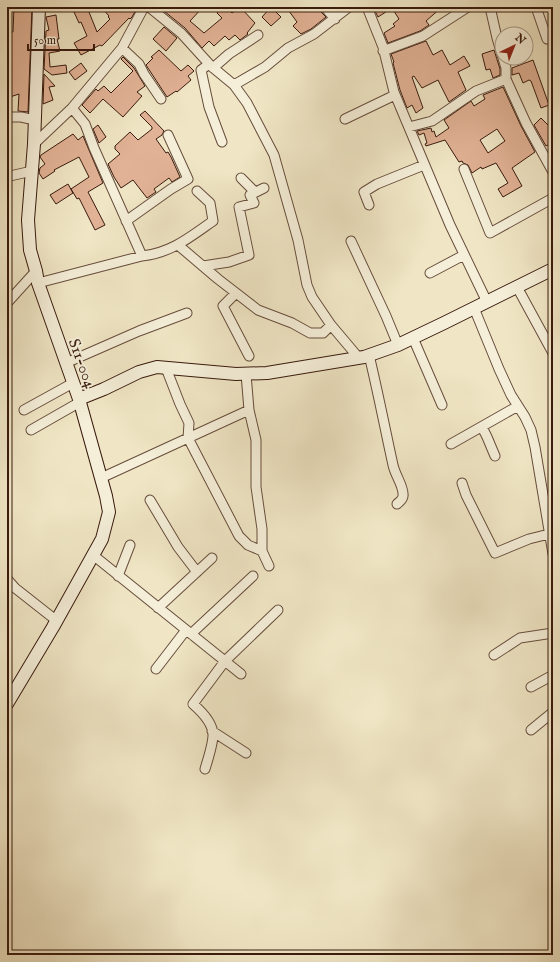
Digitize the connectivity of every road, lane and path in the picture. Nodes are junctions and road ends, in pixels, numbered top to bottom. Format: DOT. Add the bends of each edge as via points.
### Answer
graph roads {
  1 [pos="39,7"];
  2 [pos="144,7"];
  3 [pos="149,7"];
  4 [pos="325,7"];
  5 [pos="349,7"];
  6 [pos="367,7"];
  7 [pos="468,7"];
  8 [pos="490,7"];
  9 [pos="536,7"];
  10 [pos="335,19"];
  11 [pos="494,28"];
  12 [pos="258,35"];
  13 [pos="547,39"];
  14 [pos="122,48"];
  15 [pos="383,51"];
  16 [pos="211,66"];
  17 [pos="505,66"];
  18 [pos="506,79"];
  19 [pos="234,85"];
  20 [pos="395,95"];
  21 [pos="161,99"];
  22 [pos="72,108"];
  23 [pos="7,118"];
  24 [pos="345,119"];
  25 [pos="35,120"];
  26 [pos="409,127"];
  27 [pos="168,135"];
  28 [pos="222,142"];
  29 [pos="34,144"];
  30 [pos="424,165"];
  31 [pos="464,169"];
  32 [pos="32,171"];
  33 [pos="553,172"];
  34 [pos="7,178"];
  35 [pos="241,178"];
  36 [pos="264,188"];
  37 [pos="197,192"];
  38 [pos="255,192"];
  39 [pos="553,198"];
  40 [pos="369,205"];
  41 [pos="126,221"];
  42 [pos="351,241"];
  43 [pos="178,245"];
  44 [pos="464,255"];
  45 [pos="142,256"];
  46 [pos="203,266"];
  47 [pos="553,269"];
  48 [pos="36,271"];
  49 [pos="430,273"];
  50 [pos="38,284"];
  51 [pos="517,287"];
  52 [pos="236,293"];
  53 [pos="487,302"];
  54 [pos="7,303"];
  55 [pos="474,308"];
  56 [pos="187,312"];
  57 [pos="331,325"];
  58 [pos="413,338"];
  59 [pos="398,345"];
  60 [pos="553,353"];
  61 [pos="249,356"];
  62 [pos="363,356"];
  63 [pos="66,363"];
  64 [pos="166,368"];
  65 [pos="246,374"];
  66 [pos="73,383"];
  67 [pos="79,401"];
  68 [pos="442,405"];
  69 [pos="518,406"];
  70 [pos="24,410"];
  71 [pos="249,410"];
  72 [pos="482,427"];
  73 [pos="31,430"];
  74 [pos="188,438"];
  75 [pos="451,444"];
  76 [pos="495,456"];
  77 [pos="101,478"];
  78 [pos="462,483"];
  79 [pos="150,500"];
  80 [pos="397,504"];
  81 [pos="549,534"];
  82 [pos="130,545"];
  83 [pos="262,551"];
  84 [pos="553,554"];
  85 [pos="93,556"];
  86 [pos="212,558"];
  87 [pos="269,566"];
  88 [pos="197,572"];
  89 [pos="118,576"];
  90 [pos="253,576"];
  91 [pos="7,579"];
  92 [pos="158,608"];
  93 [pos="278,610"];
  94 [pos="57,621"];
  95 [pos="188,632"];
  96 [pos="553,633"];
  97 [pos="494,655"];
  98 [pos="225,661"];
  99 [pos="156,669"];
  100 [pos="241,674"];
  101 [pos="553,674"];
  102 [pos="531,687"];
  103 [pos="7,704"];
  104 [pos="553,712"];
  105 [pos="531,730"];
  106 [pos="212,731"];
  107 [pos="246,753"];
  108 [pos="205,769"];
  1 -- 25 [label="street, S11-004"];
  2 -- 14 [label="street"];
  3 -- 16 [label="street" via="181,33"];
  4 -- 10 [label="street"];
  5 -- 10 [label="street"];
  6 -- 15 [label="street"];
  7 -- 15 [label="street" via="423,36"];
  8 -- 11 [label="street"];
  9 -- 13 [label="street"];
  10 -- 19 [label="street"];
  12 -- 16 [label="street"];
  14 -- 21 [label="street" via="139,64"];
  14 -- 22 [label="street"];
  15 -- 20 [label="street"];
  16 -- 19 [label="street"];
  16 -- 28 [label="street" via="201,70 209,107"];
  17 -- 18 [label="street"];
  18 -- 26 [label="street" via="476,91 432,121"];
  18 -- 33 [label="street"];
  19 -- 57 [label="street" via="247,103 274,155 298,240 307,285"];
  20 -- 24 [label="street"];
  20 -- 26 [label="street"];
  22 -- 29 [label="street"];
  22 -- 41 [label="street" via="85,124"];
  23 -- 25 [label="street"];
  25 -- 29 [label="street, S11-004"];
  26 -- 30 [label="street"];
  27 -- 41 [label="street" via="188,179"];
  29 -- 32 [label="street, S11-004"];
  30 -- 40 [label="street" via="364,192"];
  30 -- 44 [label="street"];
  31 -- 39 [label="street" via="490,233"];
  32 -- 34 [label="street"];
  32 -- 48 [label="street, S11-004" via="28,220 30,250"];
  35 -- 38 [label="street"];
  36 -- 38 [label="street"];
  37 -- 43 [label="street" via="210,204 213,221"];
  38 -- 46 [label="street" via="250,195 254,203 239,207 249,255 230,262"];
  41 -- 45 [label="street"];
  42 -- 59 [label="street"];
  43 -- 45 [label="street" via="154,255"];
  43 -- 46 [label="street"];
  44 -- 49 [label="street"];
  44 -- 53 [label="street"];
  45 -- 50 [label="street"];
  46 -- 52 [label="street"];
  47 -- 51 [label="street"];
  48 -- 50 [label="street, S11-004"];
  48 -- 54 [label="street"];
  50 -- 63 [label="street, S11-004"];
  51 -- 53 [label="street"];
  51 -- 60 [label="street"];
  52 -- 57 [label="street" via="258,310 310,333 323,333"];
  52 -- 61 [label="street" via="224,306"];
  53 -- 55 [label="street"];
  55 -- 58 [label="street"];
  55 -- 69 [label="street" via="499,369"];
  56 -- 63 [label="street"];
  57 -- 62 [label="street"];
  58 -- 59 [label="street"];
  58 -- 68 [label="street"];
  59 -- 62 [label="street"];
  62 -- 65 [label="street" via="267,373"];
  62 -- 80 [label="street" via="381,406 394,469 404,492 403,498"];
  63 -- 66 [label="street, S11-004"];
  64 -- 65 [label="street"];
  64 -- 67 [label="street" via="157,367 139,372"];
  64 -- 74 [label="street" via="189,423"];
  65 -- 71 [label="street"];
  66 -- 67 [label="street, S11-004"];
  66 -- 70 [label="street"];
  67 -- 73 [label="street"];
  67 -- 77 [label="street, S11-004"];
  69 -- 72 [label="street"];
  69 -- 81 [label="street" via="531,430"];
  71 -- 74 [label="street"];
  71 -- 83 [label="street" via="256,440 256,487 262,529"];
  72 -- 75 [label="street"];
  72 -- 76 [label="street"];
  74 -- 77 [label="street"];
  74 -- 83 [label="street" via="239,536 248,545"];
  77 -- 85 [label="street, S11-004" via="109,512 102,539"];
  78 -- 81 [label="street" via="495,553"];
  79 -- 88 [label="street" via="178,547"];
  81 -- 84 [label="street"];
  82 -- 89 [label="street"];
  83 -- 87 [label="street"];
  85 -- 89 [label="street"];
  85 -- 94 [label="street, S11-004"];
  86 -- 88 [label="street"];
  88 -- 92 [label="street"];
  89 -- 92 [label="street"];
  90 -- 95 [label="street"];
  91 -- 94 [label="street"];
  92 -- 95 [label="street"];
  93 -- 98 [label="street"];
  94 -- 103 [label="street, S11-004"];
  95 -- 98 [label="street"];
  95 -- 99 [label="street"];
  96 -- 97 [label="street" via="520,638"];
  98 -- 100 [label="street"];
  98 -- 106 [label="street" via="193,704 211,726"];
  101 -- 102 [label="street"];
  104 -- 105 [label="street"];
  106 -- 107 [label="street"];
  106 -- 108 [label="street"];
}
